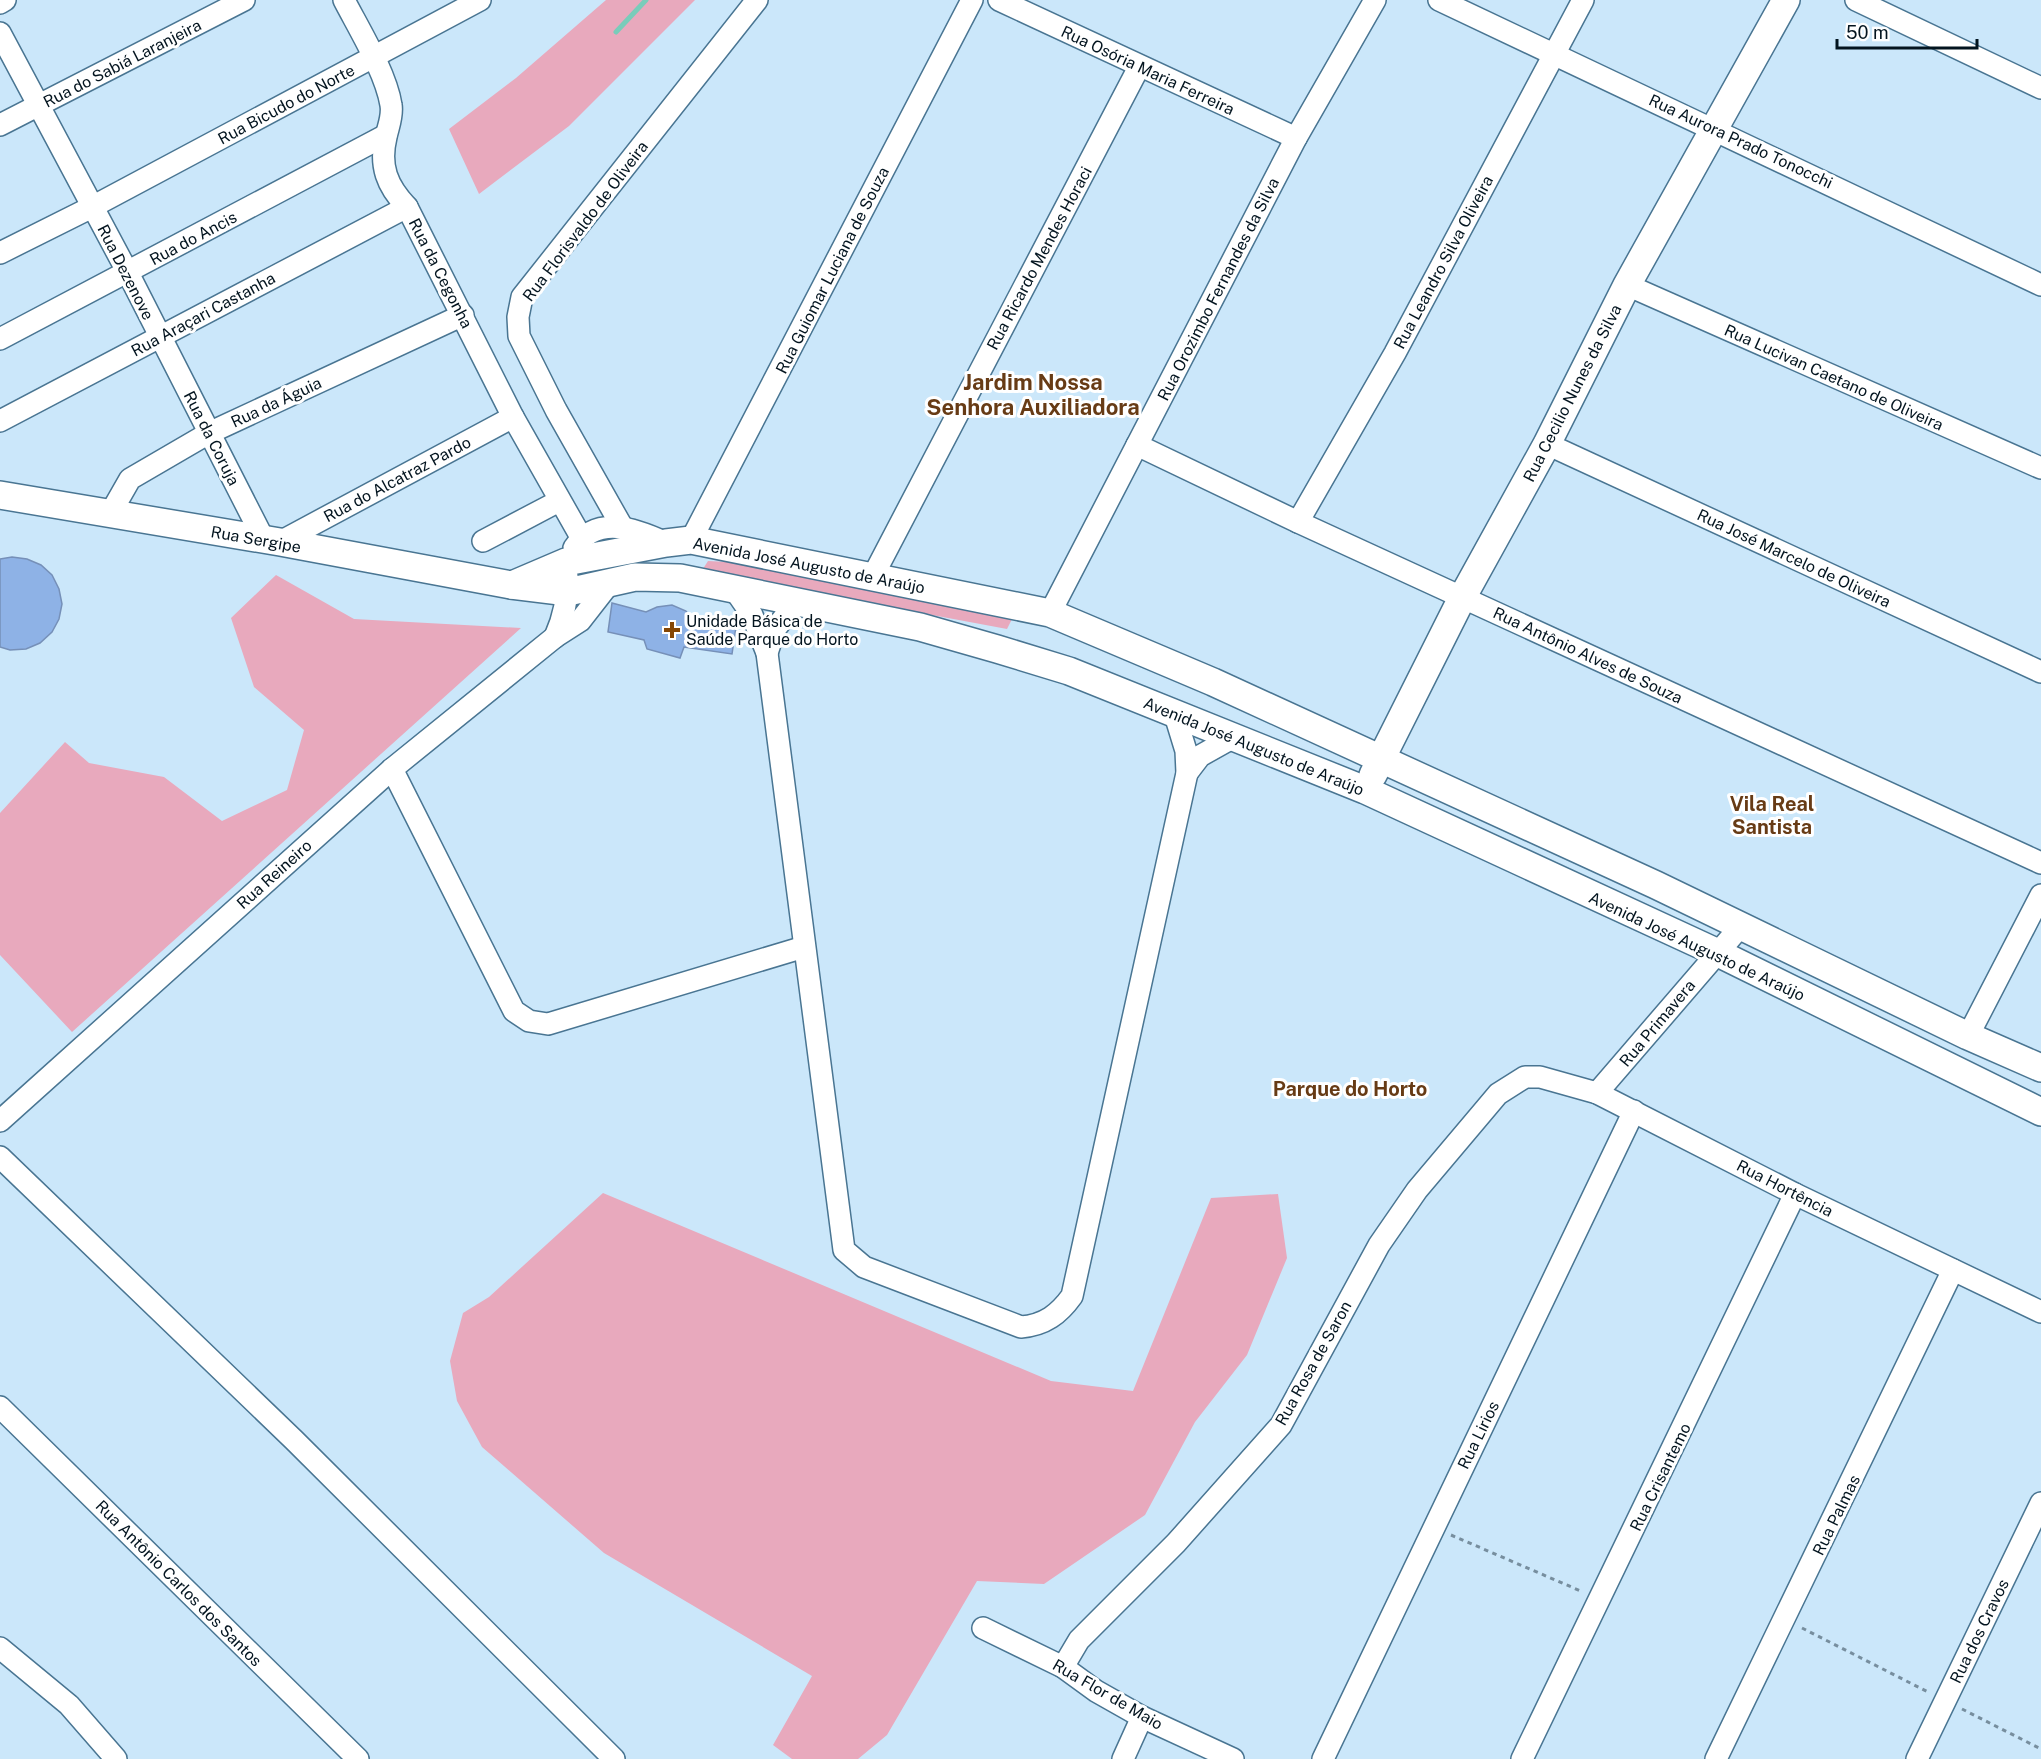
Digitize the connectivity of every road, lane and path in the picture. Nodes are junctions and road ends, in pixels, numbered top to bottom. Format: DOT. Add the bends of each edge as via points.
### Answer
graph roads {
  1 [pos="5,0"];
  2 [pos="244,0"];
  3 [pos="344,0"];
  4 [pos="480,0"];
  5 [pos="757,0"];
  6 [pos="972,0"];
  7 [pos="999,0"];
  8 [pos="1375,0"];
  9 [pos="1439,0"];
  10 [pos="1583,0"];
  11 [pos="1786,0"];
  12 [pos="1856,0"];
  13 [pos="0,3"];
  14 [pos="0,33"];
  15 [pos="1555,53"];
  16 [pos="373,57"];
  17 [pos="1139,67"];
  18 [pos="2041,88"];
  19 [pos="38,106"];
  20 [pos="0,125"];
  21 [pos="1713,128"];
  22 [pos="386,135"];
  23 [pos="1296,138"];
  24 [pos="92,207"];
  25 [pos="407,207"];
  26 [pos="0,253"];
  27 [pos="128,273"];
  28 [pos="1627,285"];
  29 [pos="2041,285"];
  30 [pos="463,315"];
  31 [pos="159,337"];
  32 [pos="0,339"];
  33 [pos="513,417"];
  34 [pos="0,421"];
  35 [pos="209,433"];
  36 [pos="1547,444"];
  37 [pos="1137,445"];
  38 [pos="2041,468"];
  39 [pos="0,495"];
  40 [pos="559,501"];
  41 [pos="110,514"];
  42 [pos="1298,522"];
  43 [pos="621,525"];
  44 [pos="581,537"];
  45 [pos="272,541"];
  46 [pos="483,541"];
  47 [pos="679,542"];
  48 [pos="566,562"];
  49 [pos="873,576"];
  50 [pos="612,580"];
  51 [pos="511,585"];
  52 [pos="734,589"];
  53 [pos="567,592"];
  54 [pos="1462,597"];
  55 [pos="797,601"];
  56 [pos="1050,613"];
  57 [pos="555,637"];
  58 [pos="767,653"];
  59 [pos="2041,672"];
  60 [pos="1176,715"];
  61 [pos="1232,738"];
  62 [pos="392,769"];
  63 [pos="1187,773"];
  64 [pos="1372,778"];
  65 [pos="2041,863"];
  66 [pos="2041,895"];
  67 [pos="1740,927"];
  68 [pos="804,947"];
  69 [pos="1716,952"];
  70 [pos="1968,1036"];
  71 [pos="2041,1068"];
  72 [pos="1525,1077"];
  73 [pos="1597,1093"];
  74 [pos="1634,1111"];
  75 [pos="2041,1112"];
  76 [pos="0,1121"];
  77 [pos="0,1157"];
  78 [pos="1795,1194"];
  79 [pos="1953,1270"];
  80 [pos="2041,1312"];
  81 [pos="0,1407"];
  82 [pos="2041,1503"];
  83 [pos="1434,1527"];
  84 [pos="1601,1600"];
  85 [pos="1785,1620"];
  86 [pos="983,1628"];
  87 [pos="0,1648"];
  88 [pos="1063,1667"];
  89 [pos="1945,1701"];
  90 [pos="1142,1717"];
  91 [pos="2041,1749"];
  92 [pos="116,1759"];
  93 [pos="358,1759"];
  94 [pos="614,1759"];
  95 [pos="1123,1759"];
  96 [pos="1233,1759"];
  97 [pos="1323,1759"];
  98 [pos="1522,1759"];
  99 [pos="1716,1759"];
  100 [pos="1917,1759"];
  1 -- 13 [label="street"];
  2 -- 19 [label="street, Rua do Sabiá Laranjeira"];
  3 -- 16 [label="street, Rua da Cegonha"];
  4 -- 16 [label="street, Rua Bicudo do Norte"];
  5 -- 43 [label="street, Rua Florisvaldo de Oliveira" via="522,297 519,336"];
  6 -- 47 [label="street, Rua Guiomar Luciana de Souza"];
  7 -- 17 [label="street, Rua Osória Maria Ferreira"];
  8 -- 23 [label="street, Rua Orozimbo Fernandes da Silva"];
  9 -- 15 [label="street, Rua Aurora Prado Tonocchi"];
  10 -- 15 [label="street, Rua Leandro Silva Oliveira"];
  11 -- 21 [label="street, Rua Cecilio Nunes da Silva"];
  12 -- 18 [label="street"];
  14 -- 19 [label="street"];
  15 -- 21 [label="street, Rua Aurora Prado Tonocchi"];
  15 -- 42 [label="street, Rua Leandro Silva Oliveira" via="1395,353"];
  16 -- 22 [label="street, Rua da Cegonha" via="391,105"];
  16 -- 24 [label="street, Rua Bicudo do Norte"];
  17 -- 23 [label="street, Rua Osória Maria Ferreira"];
  17 -- 49 [label="street, Rua Ricardo Mendes Horaci"];
  19 -- 20 [label="street, Rua do Sabiá Laranjeira"];
  19 -- 24 [label="street"];
  21 -- 28 [label="street, Rua Cecilio Nunes da Silva"];
  21 -- 29 [label="street, Rua Aurora Prado Tonocchi"];
  22 -- 25 [label="street, Rua da Cegonha" via="382,155 385,177"];
  22 -- 27 [label="street, Rua do Ancis"];
  23 -- 37 [label="street, Rua Orozimbo Fernandes da Silva"];
  24 -- 26 [label="street, Rua Bicudo do Norte"];
  24 -- 27 [label="street, Rua Dezenove"];
  25 -- 30 [label="street, Rua da Cegonha"];
  25 -- 31 [label="street, Rua Araçari Castanha"];
  27 -- 31 [label="street, Rua Dezenove"];
  27 -- 32 [label="street, Rua do Ancis"];
  28 -- 36 [label="street, Rua Cecilio Nunes da Silva"];
  28 -- 38 [label="street, Rua Lucivan Caetano de Oliveira"];
  30 -- 33 [label="street, Rua da Cegonha"];
  30 -- 35 [label="street, Rua da Águia"];
  31 -- 34 [label="street, Rua Araçari Castanha"];
  31 -- 35 [label="street, Rua da Coruja"];
  33 -- 40 [label="street, Rua da Cegonha"];
  33 -- 45 [label="street, Rua do Alcatraz Pardo"];
  35 -- 41 [label="street, Rua da Águia" via="130,479"];
  35 -- 45 [label="street, Rua da Coruja"];
  36 -- 54 [label="street, Rua Cecilio Nunes da Silva"];
  36 -- 59 [label="street, Rua José Marcelo de Oliveira"];
  37 -- 42 [label="street, Rua Antônio Alves de Souza"];
  37 -- 56 [label="street, Rua Orozimbo Fernandes da Silva"];
  39 -- 41 [label="street, Rua Sergipe"];
  40 -- 44 [label="street, Rua da Cegonha"];
  40 -- 46 [label="street"];
  41 -- 45 [label="street, Rua Sergipe"];
  42 -- 54 [label="street, Rua Antônio Alves de Souza"];
  43 -- 44 [label="street"];
  43 -- 47 [label="street"];
  44 -- 48 [label="street"];
  45 -- 51 [label="street, Rua Sergipe"];
  47 -- 48 [label="street, Avenida José Augusto de Araújo"];
  47 -- 49 [label="street, Avenida José Augusto de Araújo"];
  48 -- 51 [label="street, Avenida José Augusto de Araújo"];
  48 -- 53 [label="street"];
  49 -- 56 [label="street, Avenida José Augusto de Araújo"];
  50 -- 52 [label="street, Avenida José Augusto de Araújo" via="680,578"];
  50 -- 53 [label="street, Avenida José Augusto de Araújo"];
  50 -- 57 [label="street, Rua Reineiro" via="580,621"];
  51 -- 53 [label="street, Avenida José Augusto de Araújo"];
  52 -- 55 [label="street, Avenida José Augusto de Araújo"];
  52 -- 58 [label="street" via="752,615"];
  53 -- 57 [label="street" via="563,619"];
  54 -- 64 [label="street, Rua Cecilio Nunes da Silva"];
  54 -- 65 [label="street, Rua Antônio Alves de Souza"];
  55 -- 58 [label="street" via="776,629"];
  55 -- 60 [label="street, Avenida José Augusto de Araújo" via="920,627 997,649 1069,671"];
  56 -- 64 [label="street, Avenida José Augusto de Araújo" via="1213,682"];
  57 -- 62 [label="street, Rua Reineiro"];
  58 -- 68 [label="street"];
  60 -- 61 [label="street, Avenida José Augusto de Araújo"];
  60 -- 63 [label="street" via="1186,751"];
  61 -- 63 [label="street" via="1200,756"];
  61 -- 64 [label="street, Avenida José Augusto de Araújo"];
  62 -- 68 [label="street" via="514,1011 529,1021 548,1024"];
  62 -- 76 [label="street, Rua Reineiro"];
  63 -- 68 [label="street" via="1072,1296 1060,1312 1035,1326 1021,1327 864,1268 844,1250"];
  64 -- 67 [label="street, Avenida José Augusto de Araújo" via="1656,885"];
  64 -- 69 [label="street, Avenida José Augusto de Araújo"];
  66 -- 70 [label="street"];
  67 -- 69 [label="street, Rua Primavera"];
  67 -- 70 [label="street, Avenida José Augusto de Araújo"];
  69 -- 73 [label="street, Rua Primavera"];
  69 -- 75 [label="street, Avenida José Augusto de Araújo"];
  70 -- 71 [label="street, Avenida José Augusto de Araújo"];
  72 -- 73 [label="street, Rua Hortência" via="1540,1077"];
  72 -- 88 [label="street, Rua Rosa de Saron" via="1498,1094 1417,1190 1379,1245 1281,1425 1176,1543 1080,1640"];
  73 -- 74 [label="street, Rua Hortência"];
  74 -- 78 [label="street, Rua Hortência"];
  74 -- 83 [label="street, Rua Lirios"];
  77 -- 94 [label="street" via="294,1440"];
  78 -- 79 [label="street, Rua Hortência"];
  78 -- 84 [label="street, Rua Crisantemo"];
  79 -- 80 [label="street, Rua Hortência"];
  79 -- 85 [label="street, Rua Palmas"];
  81 -- 93 [label="street, Rua Antônio Carlos dos Santos"];
  82 -- 89 [label="street, Rua dos Cravos"];
  83 -- 84 [label="path"];
  83 -- 97 [label="street, Rua Lirios"];
  84 -- 98 [label="street, Rua Crisantemo"];
  85 -- 89 [label="path"];
  85 -- 99 [label="street, Rua Palmas"];
  86 -- 88 [label="street, Rua Flor de Maio"];
  87 -- 92 [label="street" via="69,1705"];
  88 -- 90 [label="street, Rua Flor de Maio"];
  89 -- 91 [label="path"];
  89 -- 100 [label="street, Rua dos Cravos"];
  90 -- 95 [label="street"];
  90 -- 96 [label="street, Rua Flor de Maio"];
}
